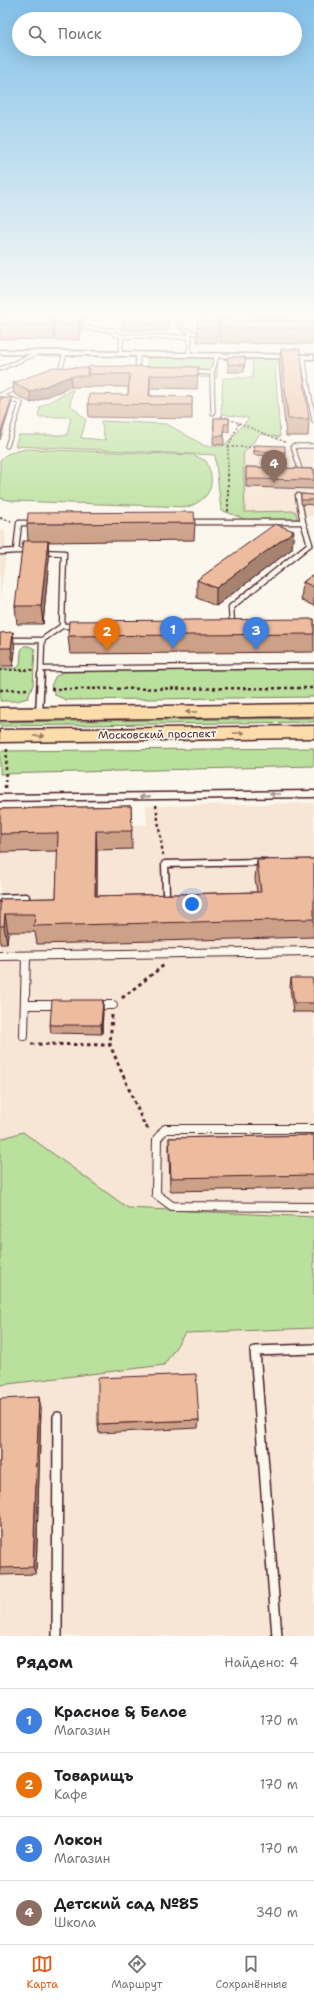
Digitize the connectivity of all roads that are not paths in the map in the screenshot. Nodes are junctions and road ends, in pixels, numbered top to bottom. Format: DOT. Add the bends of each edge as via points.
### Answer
graph roads {
  1 [pos="11,390"];
  2 [pos="212,390"];
  3 [pos="309,390"];
  4 [pos="213,413"];
  5 [pos="314,422"];
  6 [pos="7,446"];
  7 [pos="314,446"];
  8 [pos="301,473"];
  9 [pos="298,496"];
  10 [pos="182,522"];
  11 [pos="303,522"];
  12 [pos="42,523"];
  13 [pos="16,551"];
  14 [pos="0,552"];
  15 [pos="224,624"];
  16 [pos="232,624"];
  17 [pos="239,624"];
  18 [pos="62,626"];
  19 [pos="85,626"];
  20 [pos="0,640"];
  21 [pos="42,640"];
  22 [pos="314,666"];
  23 [pos="41,670"];
  24 [pos="314,710"];
  25 [pos="0,714"];
  26 [pos="39,714"];
  27 [pos="314,732"];
  28 [pos="0,736"];
  29 [pos="314,794"];
  30 [pos="0,798"];
  31 [pos="275,862"];
  32 [pos="166,894"];
  33 [pos="26,897"];
  34 [pos="0,898"];
  35 [pos="314,951"];
  36 [pos="0,956"];
  37 [pos="26,956"];
  38 [pos="25,1005"];
  39 [pos="65,1005"];
  40 [pos="89,1005"];
  41 [pos="113,1005"];
  42 [pos="24,1036"];
  43 [pos="314,1129"];
  44 [pos="314,1207"];
  45 [pos="314,1349"];
  46 [pos="58,1417"];
  47 [pos="58,1636"];
  48 [pos="277,1636"];
  1 -- 6 [label="lane" via="0,395 21,403"];
  2 -- 4 [label="lane"];
  3 -- 5 [label="lane"];
  7 -- 8 [label="lane" via="293,446"];
  9 -- 11 [label="lane"];
  10 -- 11 [label="lane"];
  11 -- 16 [label="lane" via="310,544 231,607"];
  12 -- 13 [label="lane" via="19,523"];
  13 -- 14 [label="lane"];
  13 -- 18 [label="lane" via="64,553"];
  15 -- 16 [label="lane"];
  16 -- 17 [label="lane"];
  18 -- 19 [label="lane"];
  18 -- 21 [label="lane"];
  20 -- 21 [label="lane"];
  21 -- 23 [label="lane"];
  22 -- 23 [label="lane"];
  23 -- 26 [label="lane"];
  24 -- 26 [label="main road, Московский проспект, one-way"];
  25 -- 26 [label="main road, Московский проспект"];
  28 -- 27 [label="main road, Московский проспект, one-way"];
  29 -- 30 [label="lane, one-way"];
  31 -- 32 [label="lane" via="165,864"];
  33 -- 34 [label="lane"];
  35 -- 37 [label="lane"];
  36 -- 37 [label="lane"];
  37 -- 38 [label="lane"];
  38 -- 39 [label="lane"];
  38 -- 42 [label="lane"];
  40 -- 41 [label="lane"];
  43 -- 44 [label="lane" via="165,1129 157,1138 156,1194 172,1206"];
  45 -- 48 [label="lane" via="255,1351"];
  46 -- 47 [label="lane"];
}
